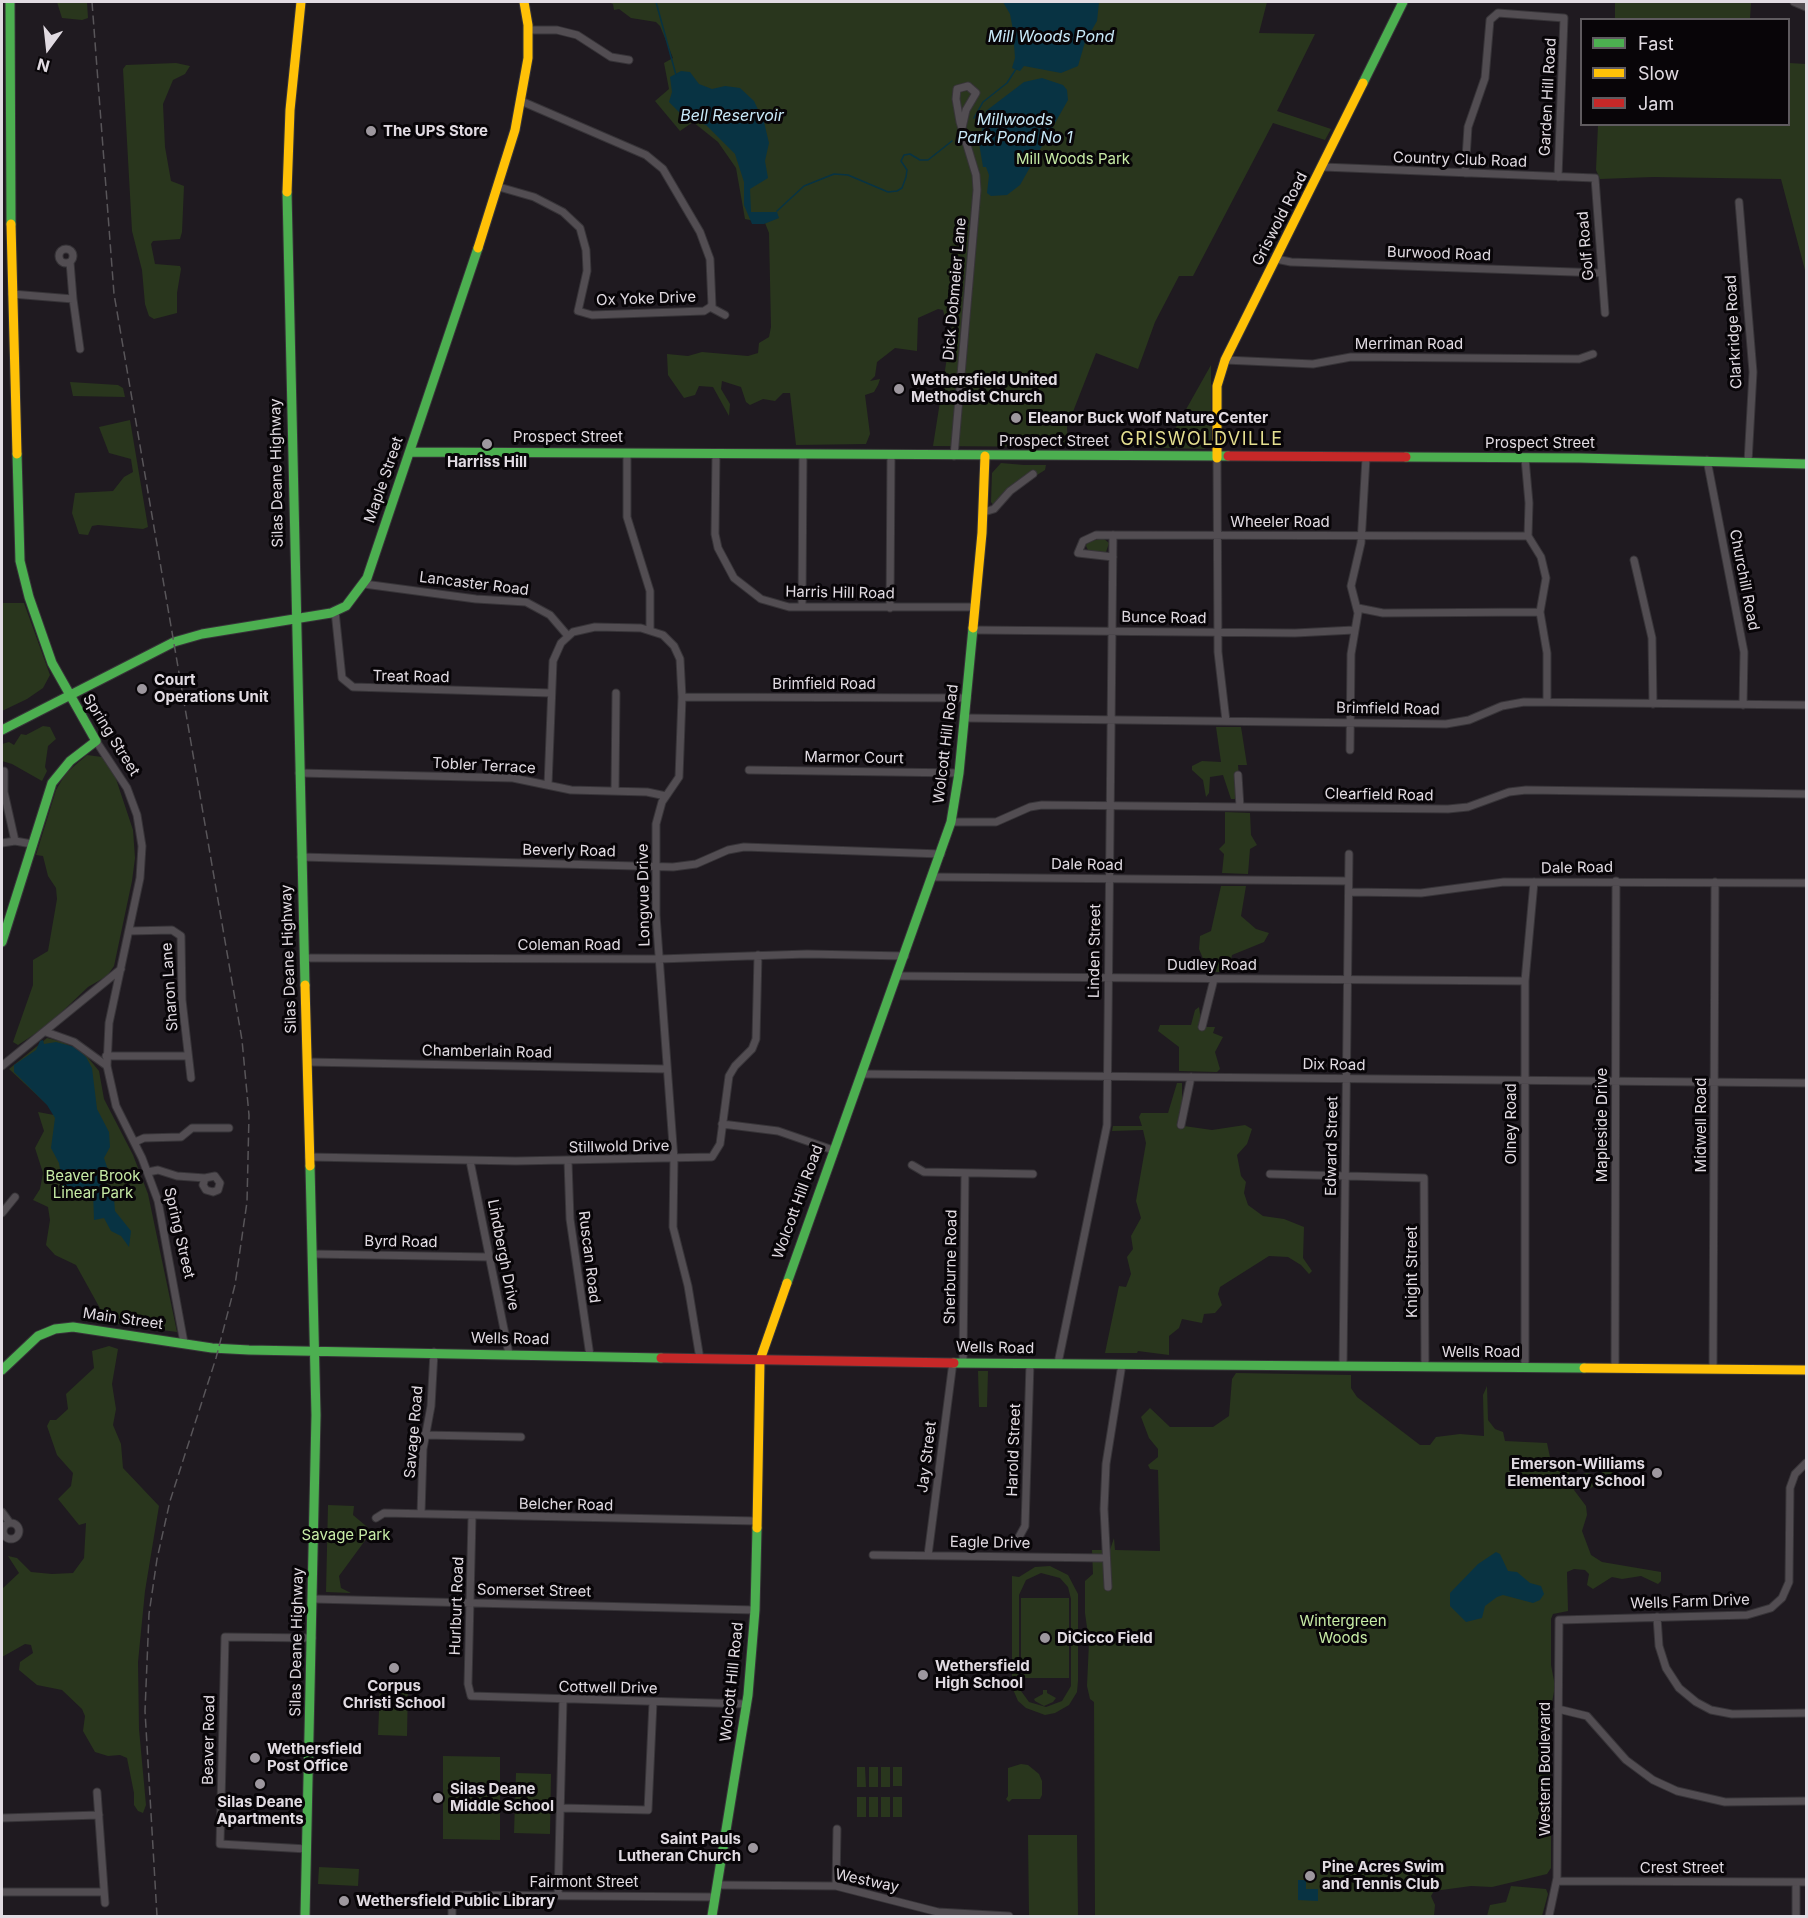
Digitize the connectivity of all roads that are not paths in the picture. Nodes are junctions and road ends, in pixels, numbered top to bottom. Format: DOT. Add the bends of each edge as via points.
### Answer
graph roads {
  1 [pos="10,2"];
  2 [pos="301,2"];
  3 [pos="524,2"];
  4 [pos="1403,2"];
  5 [pos="1794,2"];
  6 [pos="1806,6"];
  7 [pos="528,30"];
  8 [pos="629,60"];
  9 [pos="521,101"];
  10 [pos="962,128"];
  11 [pos="1323,167"];
  12 [pos="1464,173"];
  13 [pos="1558,177"];
  14 [pos="1595,178"];
  15 [pos="499,187"];
  16 [pos="1739,202"];
  17 [pos="1276,260"];
  18 [pos="70,262"];
  19 [pos="1602,273"];
  20 [pos="12,294"];
  21 [pos="73,299"];
  22 [pos="710,307"];
  23 [pos="1605,313"];
  24 [pos="726,315"];
  25 [pos="80,349"];
  26 [pos="1593,354"];
  27 [pos="1225,360"];
  28 [pos="410,452"];
  29 [pos="627,453"];
  30 [pos="716,454"];
  31 [pos="803,454"];
  32 [pos="891,455"];
  33 [pos="954,456"];
  34 [pos="985,456"];
  35 [pos="1217,458"];
  36 [pos="1366,458"];
  37 [pos="1525,458"];
  38 [pos="1707,460"];
  39 [pos="1748,462"];
  40 [pos="1806,464"];
  41 [pos="1033,474"];
  42 [pos="984,512"];
  43 [pos="1113,535"];
  44 [pos="1217,536"];
  45 [pos="1361,536"];
  46 [pos="1528,536"];
  47 [pos="1113,557"];
  48 [pos="1634,560"];
  49 [pos="364,584"];
  50 [pos="802,607"];
  51 [pos="890,608"];
  52 [pos="975,608"];
  53 [pos="1358,608"];
  54 [pos="335,611"];
  55 [pos="1540,612"];
  56 [pos="295,618"];
  57 [pos="650,630"];
  58 [pos="973,630"];
  59 [pos="1354,630"];
  60 [pos="1112,631"];
  61 [pos="1217,632"];
  62 [pos="568,636"];
  63 [pos="551,693"];
  64 [pos="616,693"];
  65 [pos="68,694"];
  66 [pos="682,697"];
  67 [pos="967,698"];
  68 [pos="1547,702"];
  69 [pos="1653,704"];
  70 [pos="1743,705"];
  71 [pos="1806,705"];
  72 [pos="965,718"];
  73 [pos="1111,720"];
  74 [pos="1226,721"];
  75 [pos="1350,722"];
  76 [pos="2,730"];
  77 [pos="96,741"];
  78 [pos="1350,750"];
  79 [pos="749,770"];
  80 [pos="3,771"];
  81 [pos="299,773"];
  82 [pos="959,773"];
  83 [pos="1238,775"];
  84 [pos="548,785"];
  85 [pos="615,791"];
  86 [pos="1806,794"];
  87 [pos="666,796"];
  88 [pos="1110,805"];
  89 [pos="1240,807"];
  90 [pos="951,822"];
  91 [pos="15,841"];
  92 [pos="2,843"];
  93 [pos="32,844"];
  94 [pos="941,854"];
  95 [pos="1349,854"];
  96 [pos="301,857"];
  97 [pos="656,866"];
  98 [pos="933,877"];
  99 [pos="1109,879"];
  100 [pos="1348,881"];
  101 [pos="1616,881"];
  102 [pos="1534,882"];
  103 [pos="1715,882"];
  104 [pos="1806,883"];
  105 [pos="1348,892"];
  106 [pos="129,931"];
  107 [pos="2,942"];
  108 [pos="758,955"];
  109 [pos="905,956"];
  110 [pos="304,958"];
  111 [pos="659,958"];
  112 [pos="121,969"];
  113 [pos="897,976"];
  114 [pos="1108,978"];
  115 [pos="1214,979"];
  116 [pos="1348,980"];
  117 [pos="1525,981"];
  118 [pos="1202,1027"];
  119 [pos="46,1032"];
  120 [pos="106,1056"];
  121 [pos="188,1056"];
  122 [pos="307,1062"];
  123 [pos="2,1066"];
  124 [pos="106,1066"];
  125 [pos="667,1069"];
  126 [pos="861,1074"];
  127 [pos="1107,1077"];
  128 [pos="1191,1077"];
  129 [pos="191,1078"];
  130 [pos="1347,1079"];
  131 [pos="1525,1081"];
  132 [pos="1616,1081"];
  133 [pos="1714,1082"];
  134 [pos="1806,1083"];
  135 [pos="722,1124"];
  136 [pos="1181,1125"];
  137 [pos="229,1128"];
  138 [pos="135,1142"];
  139 [pos="833,1150"];
  140 [pos="309,1157"];
  141 [pos="674,1159"];
  142 [pos="470,1161"];
  143 [pos="568,1161"];
  144 [pos="912,1166"];
  145 [pos="148,1172"];
  146 [pos="965,1173"];
  147 [pos="1033,1174"];
  148 [pos="1270,1174"];
  149 [pos="1346,1175"];
  150 [pos="205,1178"];
  151 [pos="15,1197"];
  152 [pos="2,1213"];
  153 [pos="312,1254"];
  154 [pos="489,1257"];
  155 [pos="184,1344"];
  156 [pos="314,1351"];
  157 [pos="434,1352"];
  158 [pos="509,1354"];
  159 [pos="590,1356"];
  160 [pos="700,1359"];
  161 [pos="760,1360"];
  162 [pos="958,1362"];
  163 [pos="1030,1363"];
  164 [pos="1058,1364"];
  165 [pos="1122,1364"];
  166 [pos="1343,1366"];
  167 [pos="1425,1367"];
  168 [pos="1525,1368"];
  169 [pos="1615,1368"];
  170 [pos="1713,1369"];
  171 [pos="1806,1370"];
  172 [pos="2,1371"];
  173 [pos="424,1434"];
  174 [pos="521,1437"];
  175 [pos="1806,1463"];
  176 [pos="2,1512"];
  177 [pos="421,1514"];
  178 [pos="472,1517"];
  179 [pos="376,1518"];
  180 [pos="758,1521"];
  181 [pos="10,1523"];
  182 [pos="1019,1537"];
  183 [pos="873,1555"];
  184 [pos="928,1555"];
  185 [pos="1106,1558"];
  186 [pos="1108,1587"];
  187 [pos="313,1599"];
  188 [pos="471,1603"];
  189 [pos="755,1610"];
  190 [pos="1657,1617"];
  191 [pos="1559,1620"];
  192 [pos="312,1638"];
  193 [pos="470,1695"];
  194 [pos="563,1700"];
  195 [pos="652,1702"];
  196 [pos="747,1704"];
  197 [pos="1558,1708"];
  198 [pos="1806,1713"];
  199 [pos="97,1792"];
  200 [pos="1806,1802"];
  201 [pos="561,1808"];
  202 [pos="99,1815"];
  203 [pos="2,1818"];
  204 [pos="837,1829"];
  205 [pos="307,1849"];
  206 [pos="1557,1881"];
  207 [pos="1796,1882"];
  208 [pos="1806,1882"];
  209 [pos="717,1885"];
  210 [pos="836,1886"];
  211 [pos="2,1892"];
  212 [pos="104,1892"];
  213 [pos="558,1896"];
  214 [pos="715,1897"];
  215 [pos="105,1904"];
  216 [pos="305,1917"];
  217 [pos="452,1917"];
  218 [pos="712,1917"];
  219 [pos="1009,1917"];
  220 [pos="1549,1917"];
  221 [pos="1797,1917"];
  1 -- 20 [label="main road, Spring Street"];
  2 -- 56 [label="main road, Silas Deane Highway" via="290,110 286,210"];
  3 -- 7 [label="main road, Maple Street"];
  4 -- 11 [label="main road, Griswold Road"];
  5 -- 6 [label="street"];
  7 -- 8 [label="street" via="577,34 611,57"];
  7 -- 9 [label="main road, Maple Street"];
  9 -- 15 [label="main road, Maple Street"];
  9 -- 22 [label="street, Ox Yoke Drive" via="646,155 663,170 700,232 710,259"];
  10 -- 10 [label="street, Dick Dobmeier Lane" via="956,93 960,86 968,86 976,93"];
  10 -- 33 [label="street, Dick Dobmeier Lane" via="977,190"];
  11 -- 12 [label="street, Country Club Road"];
  11 -- 17 [label="main road, Griswold Road"];
  12 -- 13 [label="street, Country Club Road"];
  12 -- 13 [label="street, Garden Hill Road" via="1468,127 1485,78 1490,20 1498,13 1564,18"];
  13 -- 14 [label="street, Country Club Road"];
  14 -- 19 [label="street, Golf Road"];
  15 -- 22 [label="street, Ox Yoke Drive" via="534,197 563,212 580,228 587,271 578,311 603,315 704,311"];
  15 -- 28 [label="main road, Maple Street"];
  16 -- 39 [label="street, Clarkridge Road" via="1753,372"];
  17 -- 19 [label="street, Burwood Road"];
  17 -- 27 [label="main road, Griswold Road"];
  18 -- 21 [label="street"];
  19 -- 23 [label="street, Golf Road"];
  20 -- 21 [label="street"];
  20 -- 65 [label="main road, Spring Street" via="21,561 43,639"];
  21 -- 25 [label="street"];
  22 -- 24 [label="street, Ox Yoke Drive"];
  26 -- 27 [label="street, Merriman Road" via="1579,359 1350,357 1313,364"];
  27 -- 35 [label="main road, Griswold Road" via="1217,386"];
  28 -- 29 [label="main road, Prospect Street"];
  28 -- 49 [label="main road, Maple Street"];
  29 -- 30 [label="main road, Prospect Street"];
  29 -- 57 [label="street" via="627,517 650,591"];
  30 -- 31 [label="main road, Prospect Street"];
  30 -- 50 [label="street, Harris Hill Road" via="715,534 724,564 741,585 761,599"];
  31 -- 32 [label="main road, Prospect Street"];
  31 -- 50 [label="street"];
  32 -- 33 [label="main road, Prospect Street"];
  32 -- 51 [label="street"];
  33 -- 34 [label="main road, Prospect Street"];
  34 -- 35 [label="main road, Prospect Street"];
  34 -- 42 [label="main road, Wolcott Hill Road"];
  35 -- 36 [label="main road, Prospect Street"];
  35 -- 44 [label="street"];
  36 -- 37 [label="main road, Prospect Street"];
  36 -- 45 [label="street"];
  37 -- 38 [label="main road, Prospect Street"];
  37 -- 46 [label="street"];
  38 -- 39 [label="main road, Prospect Street"];
  38 -- 70 [label="street, Churchill Road" via="1744,651"];
  39 -- 40 [label="main road, Prospect Street"];
  41 -- 42 [label="street" via="994,509"];
  42 -- 52 [label="main road, Wolcott Hill Road"];
  43 -- 44 [label="street, Wheeler Road"];
  43 -- 47 [label="street, Linden Street"];
  43 -- 47 [label="street, Wheeler Road" via="1086,538 1078,553"];
  44 -- 45 [label="street, Wheeler Road"];
  44 -- 61 [label="street"];
  45 -- 46 [label="street, Wheeler Road"];
  45 -- 53 [label="street" via="1351,586"];
  46 -- 55 [label="street" via="1545,572"];
  47 -- 60 [label="street, Linden Street"];
  48 -- 69 [label="street" via="1652,638"];
  49 -- 54 [label="main road, Maple Street" via="355,598"];
  49 -- 62 [label="street, Lancaster Road" via="526,602 550,615"];
  50 -- 51 [label="street, Harris Hill Road"];
  51 -- 52 [label="street, Harris Hill Road"];
  52 -- 58 [label="main road, Wolcott Hill Road"];
  53 -- 55 [label="street" via="1383,614"];
  53 -- 59 [label="street"];
  54 -- 56 [label="main road, Maple Street"];
  54 -- 63 [label="street, Treat Road" via="342,678 353,687"];
  55 -- 68 [label="street" via="1547,645"];
  56 -- 65 [label="main road, Maple Street" via="185,638"];
  56 -- 81 [label="main road, Silas Deane Highway"];
  57 -- 62 [label="street" via="595,627"];
  57 -- 66 [label="street, Longvue Drive" via="669,640 678,652"];
  58 -- 60 [label="street, Bunce Road"];
  58 -- 67 [label="main road, Wolcott Hill Road"];
  59 -- 61 [label="street, Bunce Road"];
  59 -- 75 [label="street"];
  60 -- 61 [label="street, Bunce Road"];
  60 -- 73 [label="street, Linden Street"];
  61 -- 74 [label="street"];
  62 -- 63 [label="street" via="555,654"];
  63 -- 84 [label="street"];
  64 -- 85 [label="street"];
  65 -- 76 [label="main road, Maple Street"];
  65 -- 77 [label="main road, Spring Street"];
  66 -- 67 [label="street, Brimfield Road"];
  66 -- 87 [label="street, Longvue Drive" via="679,777"];
  67 -- 72 [label="main road, Wolcott Hill Road"];
  68 -- 69 [label="street, Brimfield Road"];
  68 -- 75 [label="street, Brimfield Road" via="1509,704 1454,723"];
  69 -- 70 [label="street, Brimfield Road"];
  70 -- 71 [label="street, Brimfield Road"];
  72 -- 73 [label="street, Brimfield Road"];
  72 -- 82 [label="main road, Wolcott Hill Road"];
  73 -- 74 [label="street, Brimfield Road"];
  73 -- 88 [label="street, Linden Street"];
  74 -- 75 [label="street, Brimfield Road"];
  75 -- 78 [label="street"];
  77 -- 93 [label="main road" via="70,761 52,783"];
  77 -- 106 [label="street, Spring Street" via="124,782 139,825 141,865"];
  79 -- 82 [label="street, Marmor Court"];
  80 -- 91 [label="street" via="3,792"];
  81 -- 84 [label="street, Tobler Terrace" via="513,778"];
  81 -- 96 [label="main road, Silas Deane Highway"];
  82 -- 90 [label="main road, Wolcott Hill Road"];
  83 -- 89 [label="street"];
  84 -- 85 [label="street, Tobler Terrace"];
  85 -- 87 [label="street, Tobler Terrace"];
  86 -- 89 [label="street, Clearfield Road" via="1526,790 1454,809"];
  87 -- 97 [label="street, Longvue Drive" via="656,824"];
  88 -- 89 [label="street, Clearfield Road"];
  88 -- 90 [label="street, Clearfield Road" via="1042,805 996,822"];
  88 -- 99 [label="street, Linden Street"];
  90 -- 94 [label="main road, Wolcott Hill Road"];
  91 -- 92 [label="street"];
  91 -- 93 [label="street"];
  93 -- 107 [label="main road"];
  94 -- 97 [label="street, Beverly Road" via="744,847 689,866"];
  94 -- 98 [label="main road, Wolcott Hill Road"];
  95 -- 100 [label="street, Edward Street"];
  96 -- 97 [label="street, Beverly Road"];
  96 -- 110 [label="main road, Silas Deane Highway"];
  97 -- 111 [label="street, Longvue Drive"];
  98 -- 99 [label="street, Dale Road"];
  98 -- 109 [label="main road, Wolcott Hill Road"];
  99 -- 100 [label="street, Dale Road"];
  99 -- 114 [label="street, Linden Street"];
  100 -- 105 [label="street, Edward Street"];
  101 -- 102 [label="street, Dale Road"];
  101 -- 103 [label="street, Dale Road"];
  101 -- 132 [label="street, Mapleside Drive"];
  102 -- 105 [label="street, Dale Road" via="1494,882 1421,893"];
  102 -- 117 [label="street, Olney Road"];
  103 -- 104 [label="street, Dale Road"];
  103 -- 133 [label="street, Midwell Road"];
  105 -- 116 [label="street, Edward Street"];
  106 -- 112 [label="street, Spring Street"];
  106 -- 121 [label="street, Sharon Lane" via="172,930 181,936"];
  108 -- 109 [label="street, Coleman Road"];
  108 -- 111 [label="street, Coleman Road"];
  108 -- 135 [label="street, Stillwold Drive" via="756,1039 729,1076"];
  109 -- 113 [label="main road, Wolcott Hill Road"];
  110 -- 111 [label="street, Coleman Road"];
  110 -- 122 [label="main road, Silas Deane Highway"];
  111 -- 125 [label="street, Longvue Drive"];
  112 -- 119 [label="street"];
  112 -- 120 [label="street, Spring Street"];
  113 -- 114 [label="street, Dudley Road"];
  113 -- 126 [label="main road, Wolcott Hill Road"];
  114 -- 115 [label="street, Dudley Road"];
  114 -- 127 [label="street, Linden Street"];
  115 -- 116 [label="street, Dudley Road"];
  115 -- 118 [label="street"];
  116 -- 117 [label="street, Dudley Road"];
  116 -- 130 [label="street, Edward Street"];
  117 -- 131 [label="street, Olney Road"];
  119 -- 123 [label="street"];
  119 -- 124 [label="street" via="74,1041"];
  120 -- 121 [label="street"];
  120 -- 124 [label="street, Spring Street"];
  121 -- 129 [label="street, Sharon Lane"];
  122 -- 125 [label="street, Chamberlain Road"];
  122 -- 140 [label="main road, Silas Deane Highway"];
  124 -- 138 [label="street, Spring Street" via="116,1106"];
  125 -- 141 [label="street, Longvue Drive"];
  126 -- 127 [label="street, Dix Road"];
  126 -- 139 [label="main road, Wolcott Hill Road"];
  127 -- 128 [label="street, Dix Road"];
  127 -- 164 [label="street, Linden Street" via="1106,1134"];
  128 -- 130 [label="street, Dix Road"];
  128 -- 136 [label="street"];
  130 -- 131 [label="street, Dix Road"];
  130 -- 149 [label="street, Edward Street"];
  131 -- 132 [label="street, Dix Road"];
  131 -- 168 [label="street, Olney Road"];
  132 -- 133 [label="street, Dix Road"];
  132 -- 169 [label="street, Mapleside Drive"];
  133 -- 134 [label="street, Dix Road"];
  133 -- 170 [label="street, Midwell Road"];
  135 -- 139 [label="street" via="778,1131"];
  135 -- 141 [label="street, Stillwold Drive" via="715,1155"];
  137 -- 138 [label="street" via="192,1128 181,1137 149,1137"];
  138 -- 145 [label="street, Spring Street"];
  139 -- 161 [label="main road, Wolcott Hill Road"];
  140 -- 142 [label="street, Stillwold Drive"];
  140 -- 153 [label="main road, Silas Deane Highway"];
  141 -- 143 [label="street, Stillwold Drive"];
  141 -- 160 [label="street, Longvue Drive" via="673,1227"];
  142 -- 143 [label="street, Stillwold Drive"];
  142 -- 154 [label="street, Lindbergh Drive"];
  143 -- 159 [label="street, Ruscan Road" via="570,1219"];
  144 -- 146 [label="street" via="924,1172"];
  145 -- 150 [label="street" via="158,1170"];
  145 -- 155 [label="street, Spring Street" via="164,1228"];
  146 -- 147 [label="street"];
  146 -- 162 [label="street, Sherburne Road"];
  148 -- 149 [label="street"];
  149 -- 166 [label="street, Edward Street"];
  149 -- 167 [label="street, Knight Street" via="1424,1178"];
  151 -- 152 [label="street"];
  153 -- 154 [label="street, Byrd Road"];
  153 -- 156 [label="main road, Silas Deane Highway"];
  154 -- 158 [label="street, Lindbergh Drive"];
  155 -- 156 [label="main road, Wells Road" via="232,1350"];
  155 -- 172 [label="main road, Main Street" via="97,1328 65,1327 38,1336"];
  156 -- 157 [label="main road, Wells Road"];
  156 -- 187 [label="main road, Silas Deane Highway"];
  157 -- 158 [label="main road, Wells Road"];
  157 -- 173 [label="street, Savage Road" via="431,1406"];
  158 -- 159 [label="main road, Wells Road"];
  159 -- 160 [label="main road, Wells Road"];
  160 -- 161 [label="main road, Wells Road"];
  161 -- 162 [label="main road, Wells Road"];
  161 -- 180 [label="main road, Wolcott Hill Road"];
  162 -- 163 [label="main road, Wells Road"];
  162 -- 184 [label="street, Jay Street"];
  163 -- 164 [label="main road, Wells Road"];
  163 -- 182 [label="street, Harold Street" via="1025,1526"];
  164 -- 165 [label="main road, Wells Road"];
  165 -- 166 [label="main road, Wells Road"];
  165 -- 185 [label="street" via="1106,1464"];
  166 -- 167 [label="main road, Wells Road"];
  167 -- 168 [label="main road, Wells Road"];
  168 -- 169 [label="main road, Wells Road"];
  169 -- 170 [label="main road, Wells Road"];
  170 -- 171 [label="main road, Wells Road"];
  173 -- 174 [label="street"];
  173 -- 177 [label="street, Savage Road"];
  175 -- 190 [label="street, Wells Farm Drive" via="1795,1474 1790,1488 1790,1575 1778,1603 1750,1615"];
  176 -- 181 [label="street"];
  177 -- 178 [label="street, Belcher Road"];
  177 -- 179 [label="street, Belcher Road" via="384,1513"];
  178 -- 180 [label="street, Belcher Road"];
  178 -- 188 [label="street, Hurlburt Road"];
  180 -- 189 [label="main road, Wolcott Hill Road"];
  183 -- 184 [label="street, Eagle Drive"];
  184 -- 185 [label="street, Eagle Drive"];
  185 -- 186 [label="street"];
  187 -- 188 [label="street, Somerset Street"];
  187 -- 192 [label="main road, Silas Deane Highway"];
  188 -- 189 [label="street, Somerset Street"];
  188 -- 193 [label="street, Hurlburt Road"];
  189 -- 196 [label="main road, Wolcott Hill Road"];
  190 -- 191 [label="street, Wells Farm Drive"];
  190 -- 198 [label="street" via="1664,1665 1677,1685 1696,1702 1732,1714"];
  191 -- 197 [label="street, Western Boulevard"];
  192 -- 205 [label="main road, Silas Deane Highway"];
  192 -- 205 [label="street, Beaver Road" via="225,1637 220,1844"];
  193 -- 194 [label="street, Cottwell Drive"];
  194 -- 195 [label="street, Cottwell Drive"];
  194 -- 201 [label="street"];
  195 -- 196 [label="street, Cottwell Drive"];
  195 -- 201 [label="street" via="648,1810"];
  196 -- 209 [label="main road, Wolcott Hill Road"];
  197 -- 200 [label="street" via="1586,1716 1630,1764 1683,1793 1725,1802"];
  197 -- 206 [label="street, Western Boulevard"];
  199 -- 202 [label="street"];
  201 -- 213 [label="street"];
  202 -- 203 [label="street"];
  202 -- 212 [label="street"];
  204 -- 210 [label="street"];
  205 -- 216 [label="main road, Silas Deane Highway"];
  206 -- 207 [label="street, Crest Street"];
  206 -- 220 [label="street, Western Boulevard"];
  207 -- 208 [label="street, Crest Street"];
  207 -- 221 [label="street"];
  209 -- 210 [label="street, Westway"];
  209 -- 214 [label="main road, Wolcott Hill Road"];
  210 -- 219 [label="street, Westway" via="938,1912"];
  211 -- 212 [label="street"];
  212 -- 215 [label="street"];
  213 -- 214 [label="street, Fairmont Street"];
  213 -- 217 [label="street, Fairmont Street" via="452,1895"];
  214 -- 218 [label="main road, Wolcott Hill Road"];
}
